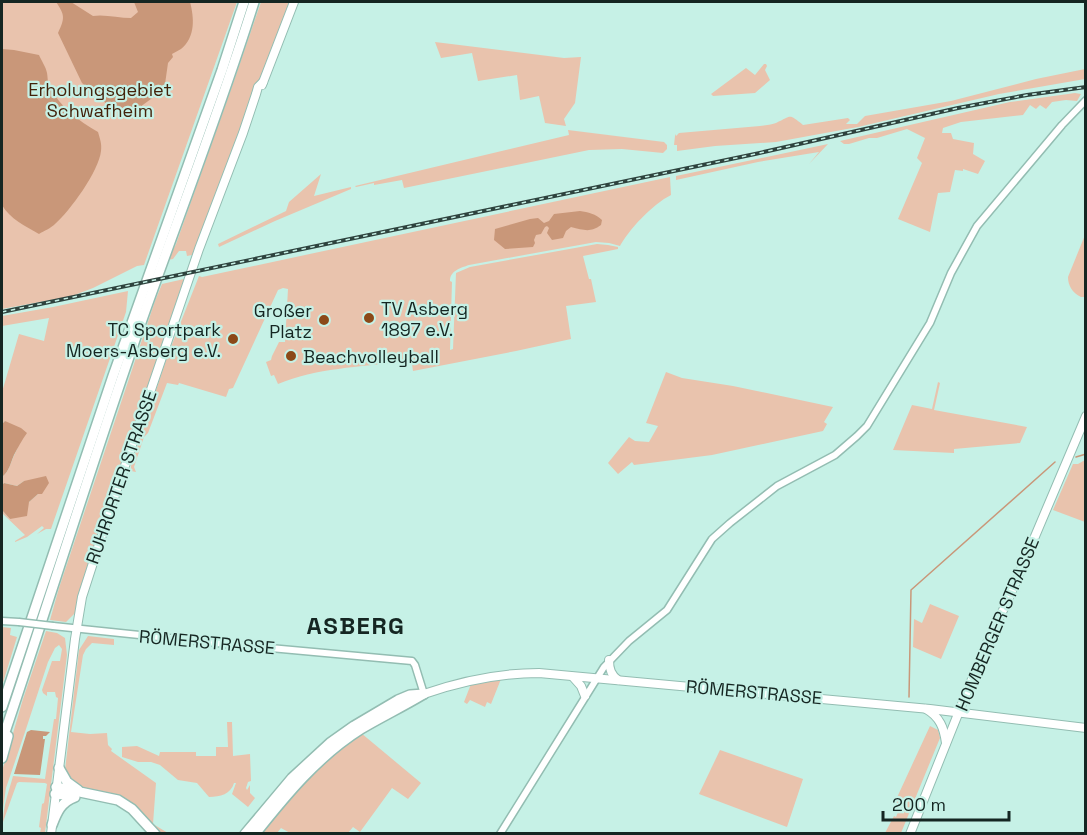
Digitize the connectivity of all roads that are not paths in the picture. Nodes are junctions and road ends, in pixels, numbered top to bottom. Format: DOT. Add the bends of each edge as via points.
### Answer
graph roads {
  1 [pos="244,2"];
  2 [pos="254,2"];
  3 [pos="294,2"];
  4 [pos="1086,100"];
  5 [pos="1086,416"];
  6 [pos="2,621"];
  7 [pos="76,629"];
  8 [pos="609,660"];
  9 [pos="572,676"];
  10 [pos="596,679"];
  11 [pos="620,680"];
  12 [pos="8,688"];
  13 [pos="424,694"];
  14 [pos="585,696"];
  15 [pos="2,702"];
  16 [pos="14,704"];
  17 [pos="2,707"];
  18 [pos="924,708"];
  19 [pos="959,712"];
  20 [pos="1086,728"];
  21 [pos="2,741"];
  22 [pos="946,743"];
  23 [pos="2,759"];
  24 [pos="59,768"];
  25 [pos="56,791"];
  26 [pos="80,794"];
  27 [pos="51,829"];
  28 [pos="150,834"];
  29 [pos="155,834"];
  30 [pos="244,834"];
  31 [pos="255,834"];
  32 [pos="500,834"];
  33 [pos="910,834"];
  1 -- 12 [label="highway"];
  2 -- 16 [label="highway" via="144,314"];
  3 -- 7 [label="main road, RUHRORTER STRASSE" via="258,87 199,249 85,585"];
  4 -- 8 [label="street" via="977,226 930,323 867,426 835,454 777,486 716,535 666,610"];
  5 -- 19 [label="main road, HOMBERGER STRASSE"];
  6 -- 7 [label="street, RÖMERSTRASSE, bridge"];
  7 -- 13 [label="street, RÖMERSTRASSE" via="412,661"];
  7 -- 24 [label="main road, RUHRORTER STRASSE"];
  8 -- 10 [label="street"];
  8 -- 11 [label="main road" via="611,673"];
  9 -- 10 [label="main road, RÖMERSTRASSE"];
  9 -- 13 [label="main road, RÖMERSTRASSE" via="507,674"];
  9 -- 14 [label="main road"];
  10 -- 11 [label="main road, RÖMERSTRASSE"];
  10 -- 14 [label="street"];
  11 -- 18 [label="main road, RÖMERSTRASSE"];
  12 -- 15 [label="highway"];
  12 -- 17 [label="highway"];
  13 -- 30 [label="highway" via="398,700 330,743 292,777"];
  13 -- 31 [label="highway" via="334,748 298,782"];
  14 -- 32 [label="street"];
  16 -- 21 [label="highway"];
  16 -- 23 [label="highway"];
  18 -- 19 [label="main road, RÖMERSTRASSE"];
  18 -- 22 [label="main road" via="939,720"];
  19 -- 20 [label="main road, RÖMERSTRASSE"];
  19 -- 22 [label="main road, HOMBERGER STRASSE"];
  22 -- 33 [label="main road, HOMBERGER STRASSE"];
  24 -- 25 [label="main road, RUHRORTER STRASSE"];
  24 -- 26 [label="highway"];
  25 -- 26 [label="highway"];
  25 -- 27 [label="main road, RUHRORTER STRASSE"];
  26 -- 27 [label="highway" via="61,806"];
  26 -- 28 [label="highway" via="118,804"];
  26 -- 29 [label="highway" via="125,804"];
}
